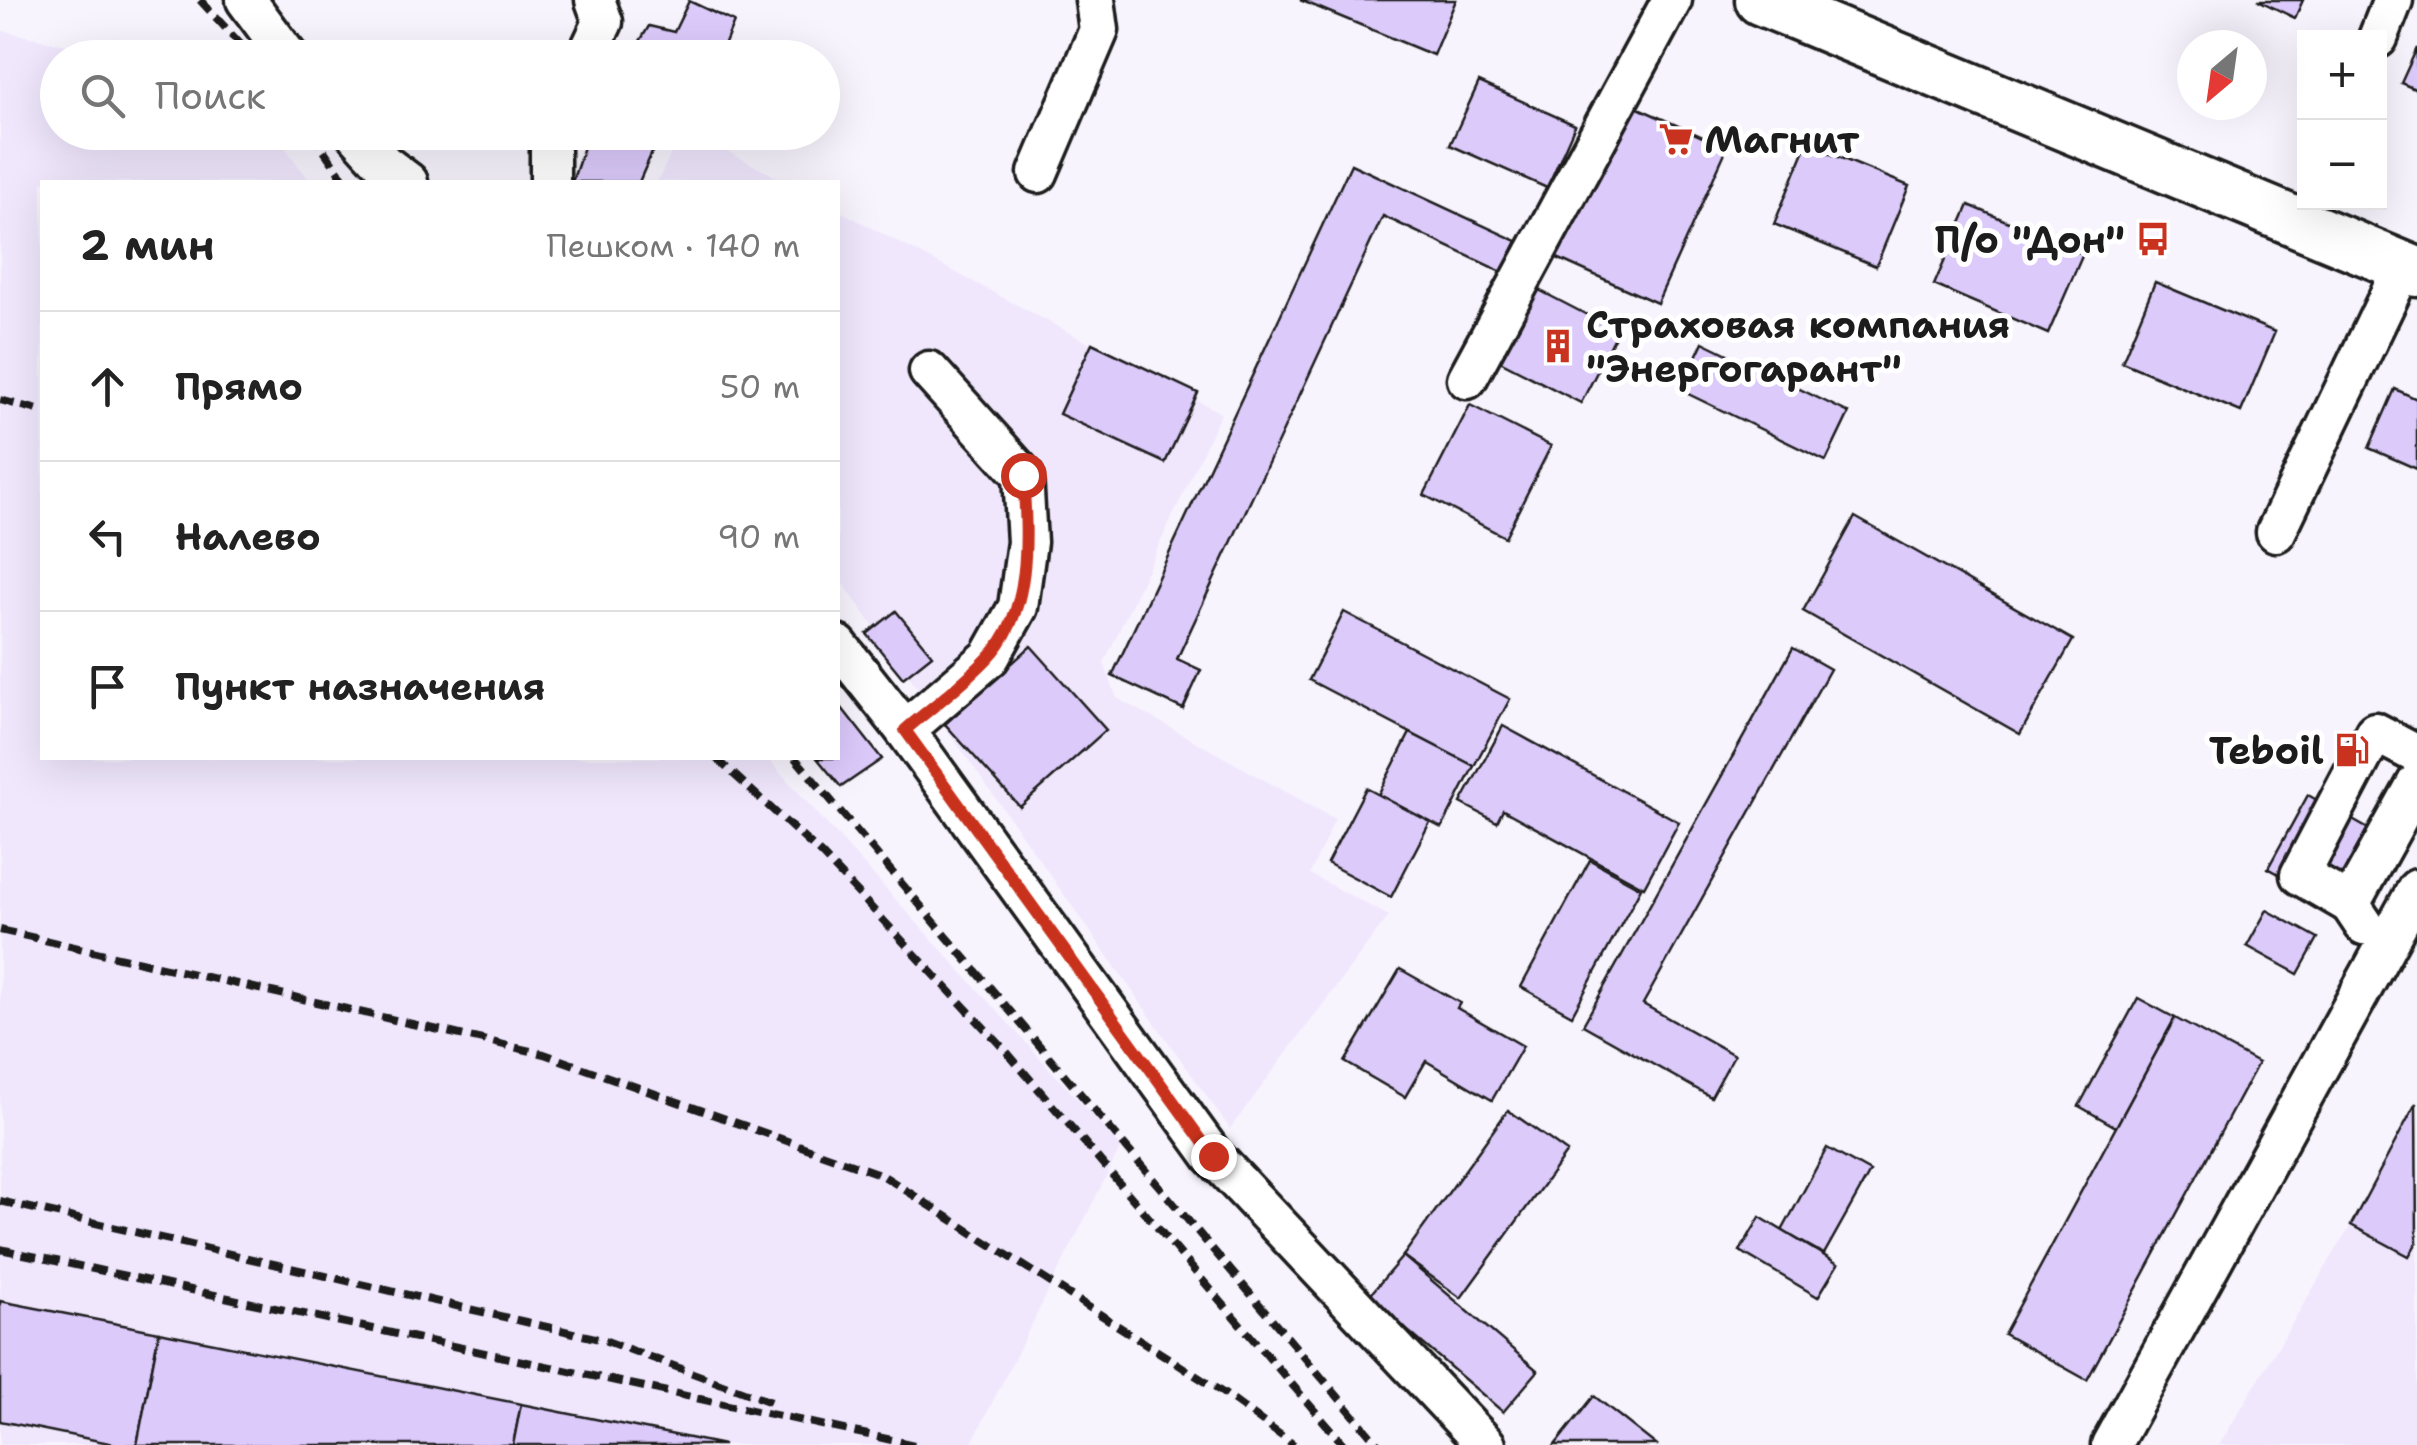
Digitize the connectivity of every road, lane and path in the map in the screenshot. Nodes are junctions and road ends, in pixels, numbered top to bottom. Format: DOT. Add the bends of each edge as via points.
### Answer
graph roads {
  1 [pos="246,0"];
  2 [pos="595,0"];
  3 [pos="1094,0"];
  4 [pos="1672,0"];
  5 [pos="1760,0"];
  6 [pos="2393,0"];
  7 [pos="2381,30"];
  8 [pos="275,40"];
  9 [pos="595,40"];
  10 [pos="371,150"];
  11 [pos="550,150"];
  12 [pos="1038,173"];
  13 [pos="405,180"];
  14 [pos="550,180"];
  15 [pos="2309,213"];
  16 [pos="2410,270"];
  17 [pos="929,371"];
  18 [pos="1468,378"];
  19 [pos="2276,532"];
  20 [pos="840,649"];
  21 [pos="905,730"];
  22 [pos="2417,754"];
  23 [pos="2417,784"];
  24 [pos="2416,895"];
  25 [pos="2350,904"];
  26 [pos="2381,950"];
  27 [pos="2123,1441"];
  28 [pos="1486,1445"];
  1 -- 8 [label="street"];
  2 -- 9 [label="street" via="604,22"];
  3 -- 12 [label="street" via="1099,30"];
  4 -- 18 [label="street"];
  5 -- 15 [label="main road"];
  6 -- 7 [label="street"];
  10 -- 13 [label="street"];
  11 -- 14 [label="street"];
  15 -- 16 [label="main road"];
  16 -- 19 [label="street"];
  17 -- 21 [label="street" via="1023,475 1027,542 1018,607 990,656"];
  20 -- 21 [label="street"];
  21 -- 28 [label="street" via="1213,1156"];
  22 -- 25 [label="street" via="2375,732 2300,875"];
  23 -- 25 [label="street"];
  24 -- 26 [label="street"];
  25 -- 26 [label="street"];
  26 -- 27 [label="street"];
}
